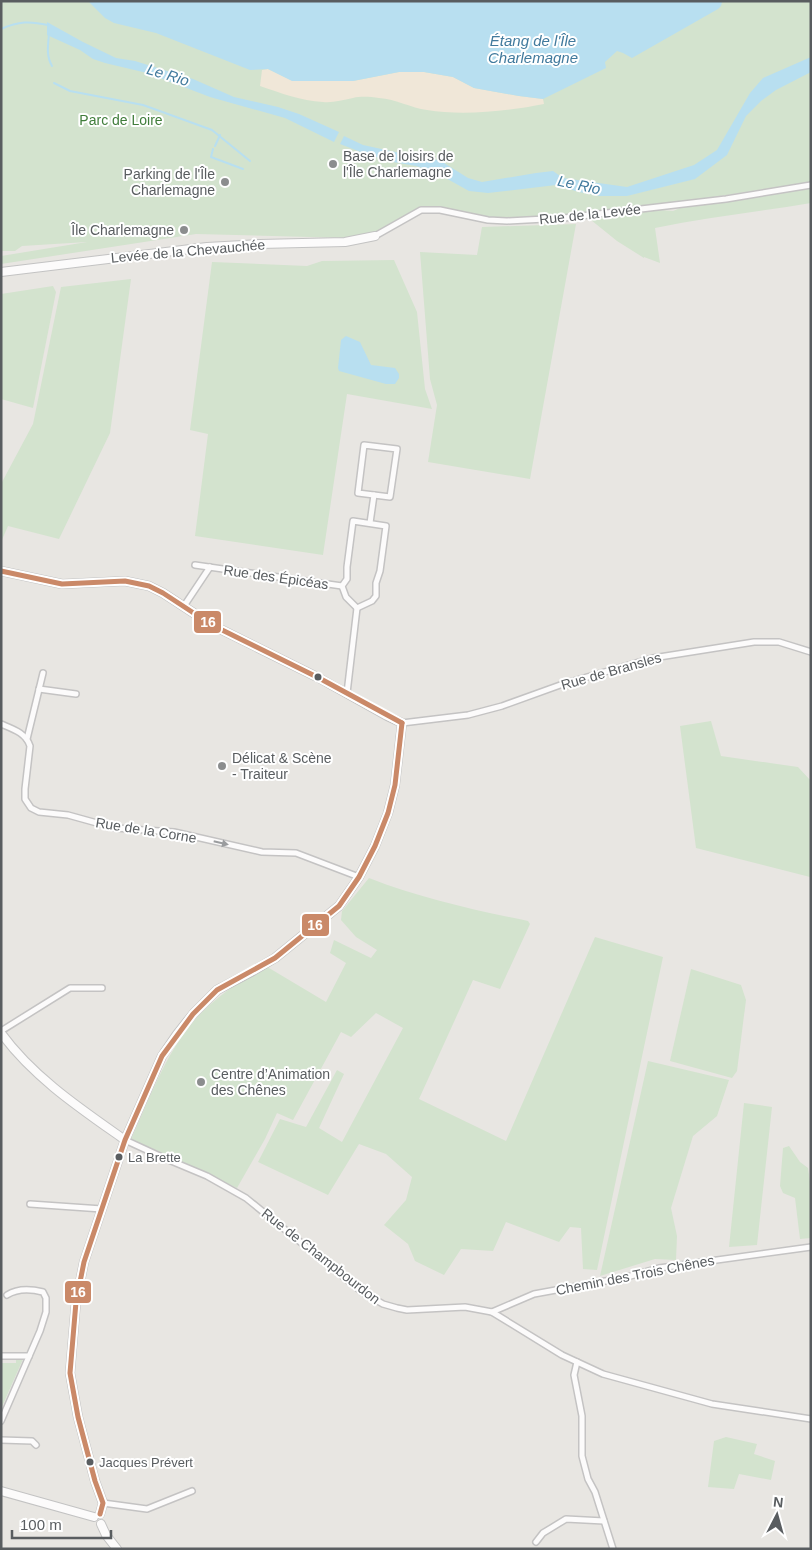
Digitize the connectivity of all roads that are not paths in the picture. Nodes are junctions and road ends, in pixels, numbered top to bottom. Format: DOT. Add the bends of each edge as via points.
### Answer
graph roads {
  1 [pos="811,185"];
  2 [pos="375,236"];
  3 [pos="1,272"];
  4 [pos="374,495"];
  5 [pos="370,523"];
  6 [pos="195,565"];
  7 [pos="210,567"];
  8 [pos="1,571"];
  9 [pos="342,586"];
  10 [pos="184,606"];
  11 [pos="357,608"];
  12 [pos="811,652"];
  13 [pos="43,673"];
  14 [pos="39,689"];
  15 [pos="346,693"];
  16 [pos="76,694"];
  17 [pos="402,723"];
  18 [pos="1,724"];
  19 [pos="27,739"];
  20 [pos="359,877"];
  21 [pos="102,988"];
  22 [pos="1,1032"];
  23 [pos="125,1140"];
  24 [pos="30,1204"];
  25 [pos="102,1209"];
  26 [pos="811,1246"];
  27 [pos="8,1295"];
  28 [pos="492,1312"];
  29 [pos="1,1356"];
  30 [pos="29,1356"];
  31 [pos="577,1362"];
  32 [pos="811,1420"];
  33 [pos="1,1421"];
  34 [pos="1,1440"];
  35 [pos="36,1446"];
  36 [pos="1,1491"];
  37 [pos="192,1491"];
  38 [pos="103,1503"];
  39 [pos="97,1516"];
  40 [pos="604,1521"];
  41 [pos="536,1542"];
  42 [pos="117,1549"];
  43 [pos="613,1549"];
  1 -- 2 [label="street, Rue de la Levée" via="726,199 564,218 488,220 440,210 422,210"];
  2 -- 3 [label="street, Levée de la Chevauchée" via="345,242 207,247"];
  4 -- 4 [label="street" via="390,498 397,449 364,445 358,493"];
  4 -- 5 [label="street"];
  5 -- 9 [label="street, Rue des Épicéas" via="353,521 348,575"];
  5 -- 11 [label="street" via="386,526 377,592 372,601"];
  6 -- 7 [label="street, Rue des Épicéas"];
  7 -- 9 [label="street, Rue des Épicéas"];
  7 -- 10 [label="street, Rue des Épicéas"];
  8 -- 10 [label="street" via="62,584 137,583"];
  9 -- 11 [label="street, Rue des Épicéas" via="346,597"];
  10 -- 15 [label="street" via="212,625"];
  11 -- 15 [label="street"];
  12 -- 17 [label="street, Rue de Bransles" via="779,642 754,642 653,658 468,715"];
  13 -- 14 [label="street, Rue de la Corne"];
  14 -- 16 [label="street"];
  14 -- 19 [label="street, Rue de la Corne"];
  15 -- 17 [label="street"];
  17 -- 20 [label="street" via="395,785 388,813"];
  18 -- 19 [label="street"];
  19 -- 20 [label="street, Rue de la Corne, one-way" via="30,746 25,799 31,808 39,812 68,815 115,828 174,832 262,852 296,853"];
  20 -- 23 [label="street" via="339,906 275,958 217,990 193,1014 162,1056"];
  21 -- 22 [label="street" via="70,988"];
  22 -- 23 [label="street" via="16,1054 55,1088"];
  23 -- 25 [label="street"];
  23 -- 28 [label="street, Rue de Champbourdon" via="207,1176 246,1198 362,1292 383,1304 407,1310 465,1307"];
  24 -- 25 [label="street"];
  25 -- 38 [label="street" via="84,1262 76,1302 70,1373 78,1417"];
  26 -- 28 [label="street, Chemin des Trois Chênes" via="659,1268 534,1294"];
  27 -- 30 [label="street" via="15,1290 35,1290 43,1292 46,1298 46,1312"];
  28 -- 31 [label="street, Rue de Champbourdon"];
  29 -- 30 [label="street"];
  30 -- 33 [label="street"];
  31 -- 32 [label="street, Rue de Champbourdon" via="603,1374 712,1404"];
  31 -- 40 [label="street" via="574,1375 582,1416 582,1456"];
  34 -- 35 [label="street" via="32,1441"];
  36 -- 39 [label="street"];
  37 -- 38 [label="street" via="148,1509"];
  38 -- 39 [label="street"];
  39 -- 42 [label="street" via="104,1519 101,1524"];
  40 -- 41 [label="street" via="566,1519 543,1533"];
  40 -- 43 [label="street"];
}
